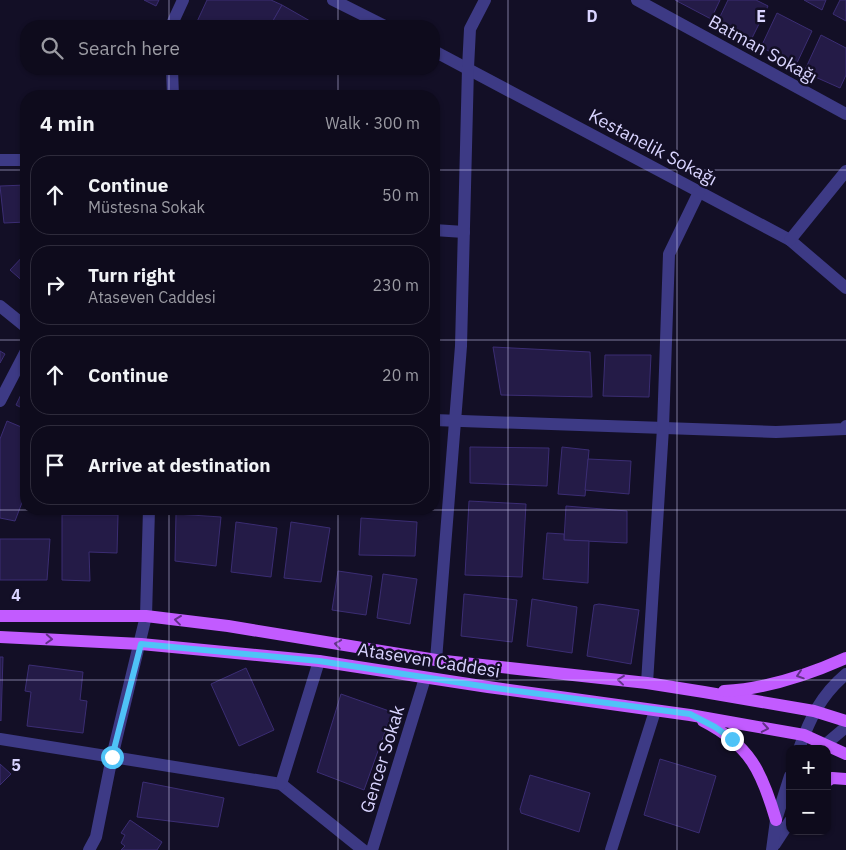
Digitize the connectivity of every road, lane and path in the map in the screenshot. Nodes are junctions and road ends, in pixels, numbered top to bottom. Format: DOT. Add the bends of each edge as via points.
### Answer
graph roads {
  1 [pos="183,0"];
  2 [pos="333,0"];
  3 [pos="485,0"];
  4 [pos="637,0"];
  5 [pos="174,20"];
  6 [pos="373,20"];
  7 [pos="440,54"];
  8 [pos="468,68"];
  9 [pos="172,75"];
  10 [pos="173,90"];
  11 [pos="846,114"];
  12 [pos="0,160"];
  13 [pos="20,160"];
  14 [pos="846,170"];
  15 [pos="699,192"];
  16 [pos="440,230"];
  17 [pos="464,232"];
  18 [pos="790,240"];
  19 [pos="846,288"];
  20 [pos="0,306"];
  21 [pos="20,322"];
  22 [pos="20,363"];
  23 [pos="0,401"];
  24 [pos="440,420"];
  25 [pos="455,420"];
  26 [pos="663,428"];
  27 [pos="846,428"];
  28 [pos="149,515"];
  29 [pos="0,616"];
  30 [pos="146,616"];
  31 [pos="0,637"];
  32 [pos="141,644"];
  33 [pos="846,658"];
  34 [pos="436,660"];
  35 [pos="319,661"];
  36 [pos="846,674"];
  37 [pos="425,678"];
  38 [pos="647,683"];
  39 [pos="704,692"];
  40 [pos="655,711"];
  41 [pos="814,711"];
  42 [pos="690,714"];
  43 [pos="846,722"];
  44 [pos="846,727"];
  45 [pos="804,735"];
  46 [pos="0,739"];
  47 [pos="800,745"];
  48 [pos="823,745"];
  49 [pos="826,745"];
  50 [pos="831,748"];
  51 [pos="846,754"];
  52 [pos="112,757"];
  53 [pos="831,778"];
  54 [pos="846,779"];
  55 [pos="281,784"];
  56 [pos="786,789"];
  57 [pos="776,820"];
  58 [pos="786,827"];
  59 [pos="773,848"];
  60 [pos="89,850"];
  61 [pos="363,850"];
  62 [pos="372,850"];
  63 [pos="611,850"];
  1 -- 5 [label="street"];
  2 -- 6 [label="street"];
  3 -- 8 [label="street" via="470,29"];
  4 -- 11 [label="street, Batman Sokağı"];
  7 -- 8 [label="street, Kestanelik Sokağı"];
  8 -- 15 [label="street, Kestanelik Sokağı"];
  8 -- 17 [label="street"];
  9 -- 10 [label="street"];
  12 -- 13 [label="street"];
  14 -- 18 [label="street"];
  15 -- 18 [label="street, Kestanelik Sokağı"];
  15 -- 26 [label="street" via="669,254"];
  16 -- 17 [label="street"];
  17 -- 25 [label="street"];
  18 -- 19 [label="street, Kestanelik Sokağı"];
  20 -- 21 [label="street"];
  22 -- 23 [label="street"];
  24 -- 25 [label="street"];
  25 -- 26 [label="street"];
  25 -- 34 [label="street"];
  26 -- 27 [label="street" via="776,432"];
  26 -- 38 [label="street"];
  28 -- 30 [label="street"];
  29 -- 30 [label="main road, Ataseven Caddesi"];
  30 -- 32 [label="street"];
  34 -- 30 [label="main road, Ataseven Caddesi, one-way"];
  31 -- 32 [label="main road, Ataseven Caddesi, one-way"];
  32 -- 35 [label="main road, Ataseven Caddesi"];
  32 -- 52 [label="street"];
  33 -- 39 [label="main road, one-way" via="759,687"];
  38 -- 34 [label="main road, Ataseven Caddesi, one-way"];
  35 -- 37 [label="main road, Ataseven Caddesi"];
  35 -- 55 [label="street"];
  36 -- 41 [label="street" via="827,692"];
  37 -- 40 [label="main road, Ataseven Caddesi"];
  37 -- 62 [label="street, Gencer Sokak"];
  38 -- 39 [label="main road, Ataseven Caddesi"];
  39 -- 41 [label="main road, Ataseven Caddesi"];
  40 -- 42 [label="main road, Ataseven Caddesi"];
  40 -- 63 [label="street"];
  41 -- 43 [label="main road, Ataseven Caddesi"];
  41 -- 45 [label="street"];
  42 -- 45 [label="main road, Ataseven Caddesi, one-way"];
  42 -- 57 [label="main road" via="721,731 746,753 766,786"];
  44 -- 49 [label="street"];
  45 -- 47 [label="street"];
  45 -- 48 [label="main road, Ataseven Caddesi"];
  46 -- 52 [label="street"];
  50 -- 51 [label="main road, Ataseven Caddesi"];
  52 -- 55 [label="street"];
  52 -- 60 [label="street" via="96,836"];
  53 -- 54 [label="main road"];
  55 -- 61 [label="street"];
  56 -- 57 [label="street"];
  57 -- 59 [label="street"];
  58 -- 59 [label="street"];
}
